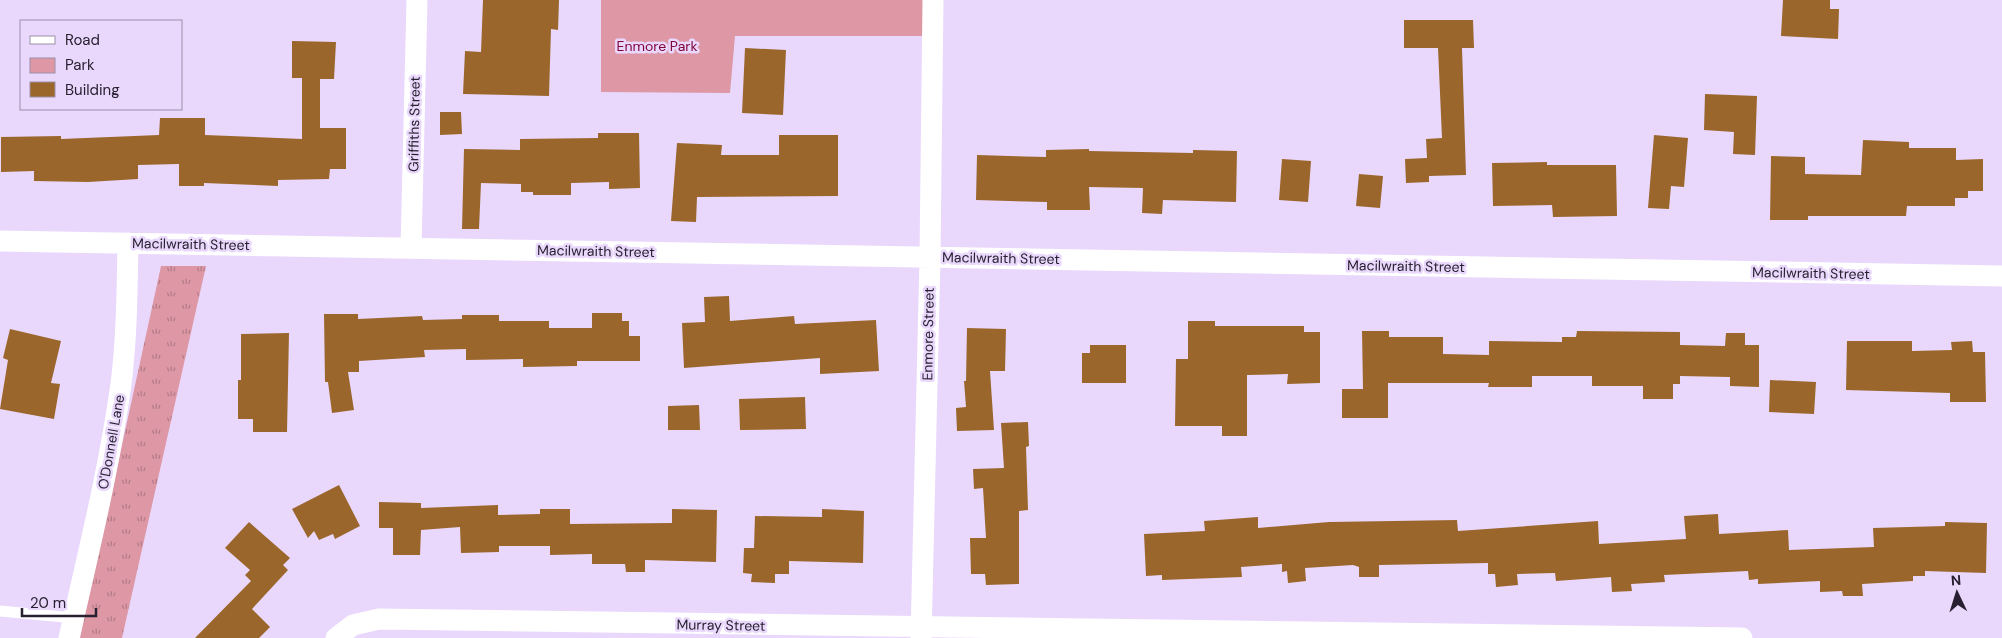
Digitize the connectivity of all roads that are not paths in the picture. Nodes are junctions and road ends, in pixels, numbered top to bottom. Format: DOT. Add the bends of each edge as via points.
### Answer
graph roads {
  1 [pos="417,0"];
  2 [pos="933,0"];
  3 [pos="0,240"];
  4 [pos="128,243"];
  5 [pos="411,248"];
  6 [pos="930,257"];
  7 [pos="2002,276"];
  8 [pos="0,611"];
  9 [pos="72,628"];
  10 [pos="921,633"];
  11 [pos="336,638"];
  12 [pos="1730,638"];
  13 [pos="1742,638"];
  1 -- 5 [label="street, Griffiths Street"];
  2 -- 6 [label="street, Enmore Street"];
  3 -- 4 [label="street, Macilwraith Street"];
  4 -- 5 [label="street, Macilwraith Street"];
  4 -- 9 [label="street, O'Donnell Lane" via="121,384 104,485"];
  5 -- 6 [label="street, Macilwraith Street"];
  6 -- 7 [label="street, Macilwraith Street"];
  6 -- 10 [label="street, Enmore Street"];
  8 -- 9 [label="lane"];
  10 -- 11 [label="street, Murray Street" via="379,619 353,625"];
  10 -- 12 [label="street, Murray Street"];
  12 -- 13 [label="street, Murray Street"];
}
